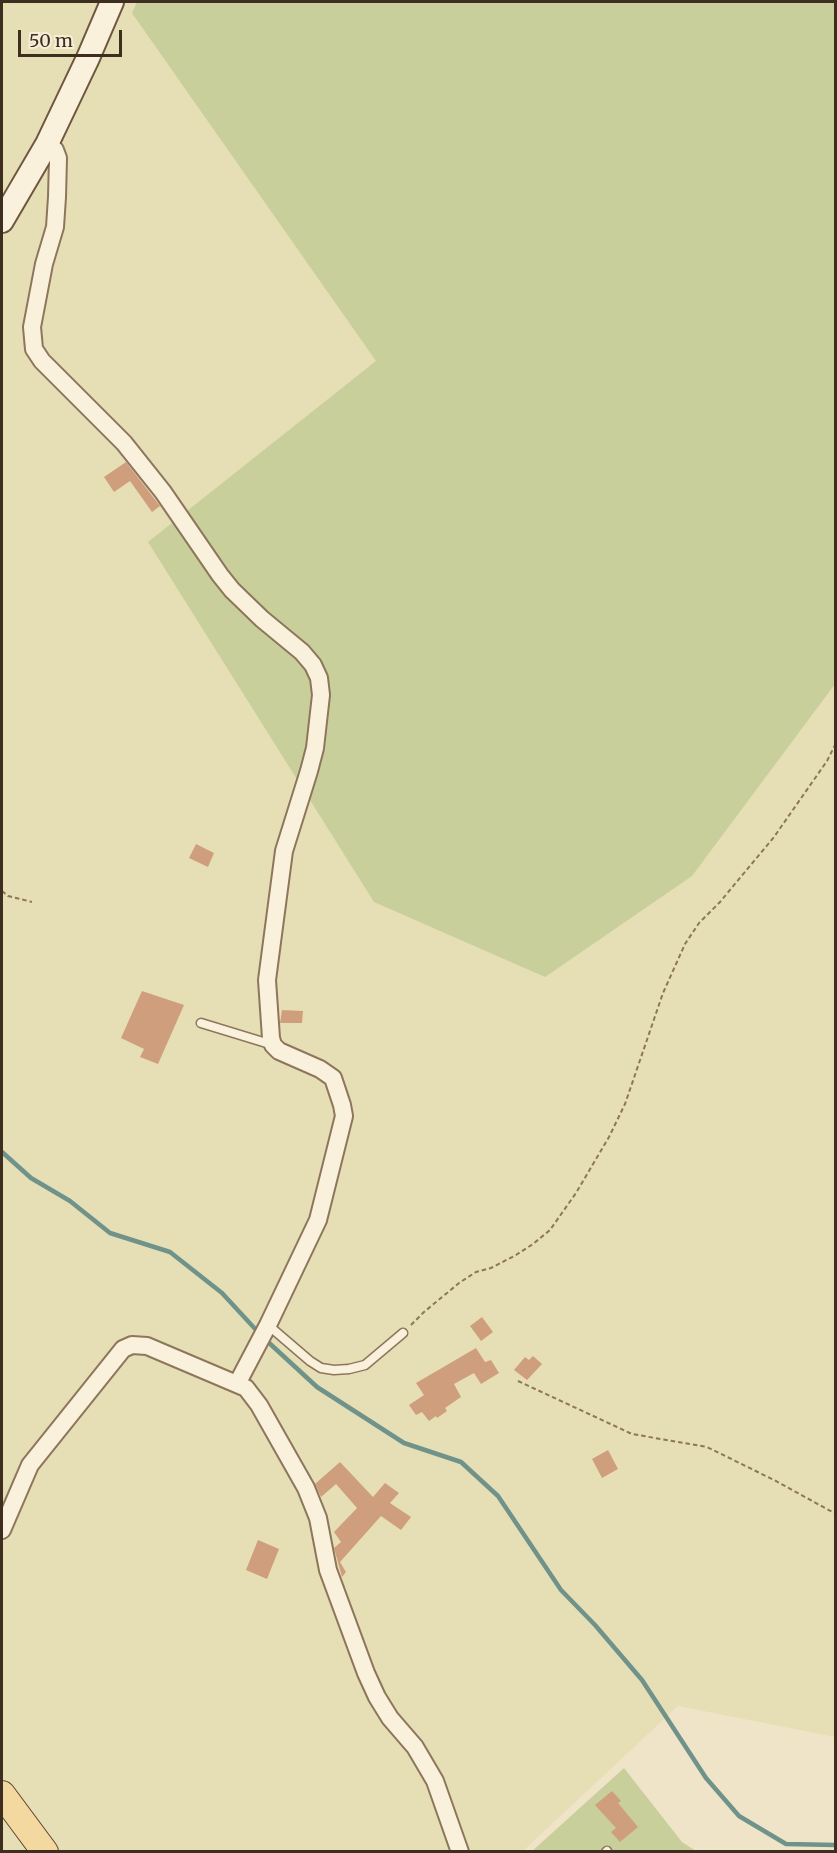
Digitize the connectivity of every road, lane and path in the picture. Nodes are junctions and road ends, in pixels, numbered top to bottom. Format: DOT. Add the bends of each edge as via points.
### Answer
graph roads {
  1 [pos="112,2"];
  2 [pos="47,144"];
  3 [pos="2,221"];
  4 [pos="836,743"];
  5 [pos="2,891"];
  6 [pos="32,902"];
  7 [pos="201,1023"];
  8 [pos="273,1045"];
  9 [pos="268,1325"];
  10 [pos="403,1334"];
  11 [pos="518,1381"];
  12 [pos="237,1384"];
  13 [pos="836,1514"];
  14 [pos="2,1530"];
  15 [pos="2,1794"];
  16 [pos="45,1851"];
  17 [pos="460,1851"];
  1 -- 2 [label="main road"];
  2 -- 3 [label="main road"];
  2 -- 8 [label="street" via="58,158 57,197 55,227 32,327 34,349 146,470 232,590 302,652 319,678 315,748 284,851 267,980"];
  4 -- 10 [label="path" via="774,837 685,944 663,993 625,1104 587,1175 556,1221 533,1244 459,1283"];
  5 -- 6 [label="path"];
  7 -- 8 [label="lane"];
  8 -- 9 [label="street" via="279,1052 333,1078 344,1116 318,1220"];
  9 -- 10 [label="lane" via="310,1361 334,1370 365,1365"];
  9 -- 12 [label="street"];
  11 -- 13 [label="path" via="632,1434 707,1447"];
  12 -- 14 [label="street" via="147,1346 123,1349 30,1465"];
  12 -- 17 [label="street" via="246,1388 259,1405 306,1488 318,1518 331,1578 366,1673 390,1718 415,1747 435,1781"];
  15 -- 16 [label="main road"];
}
